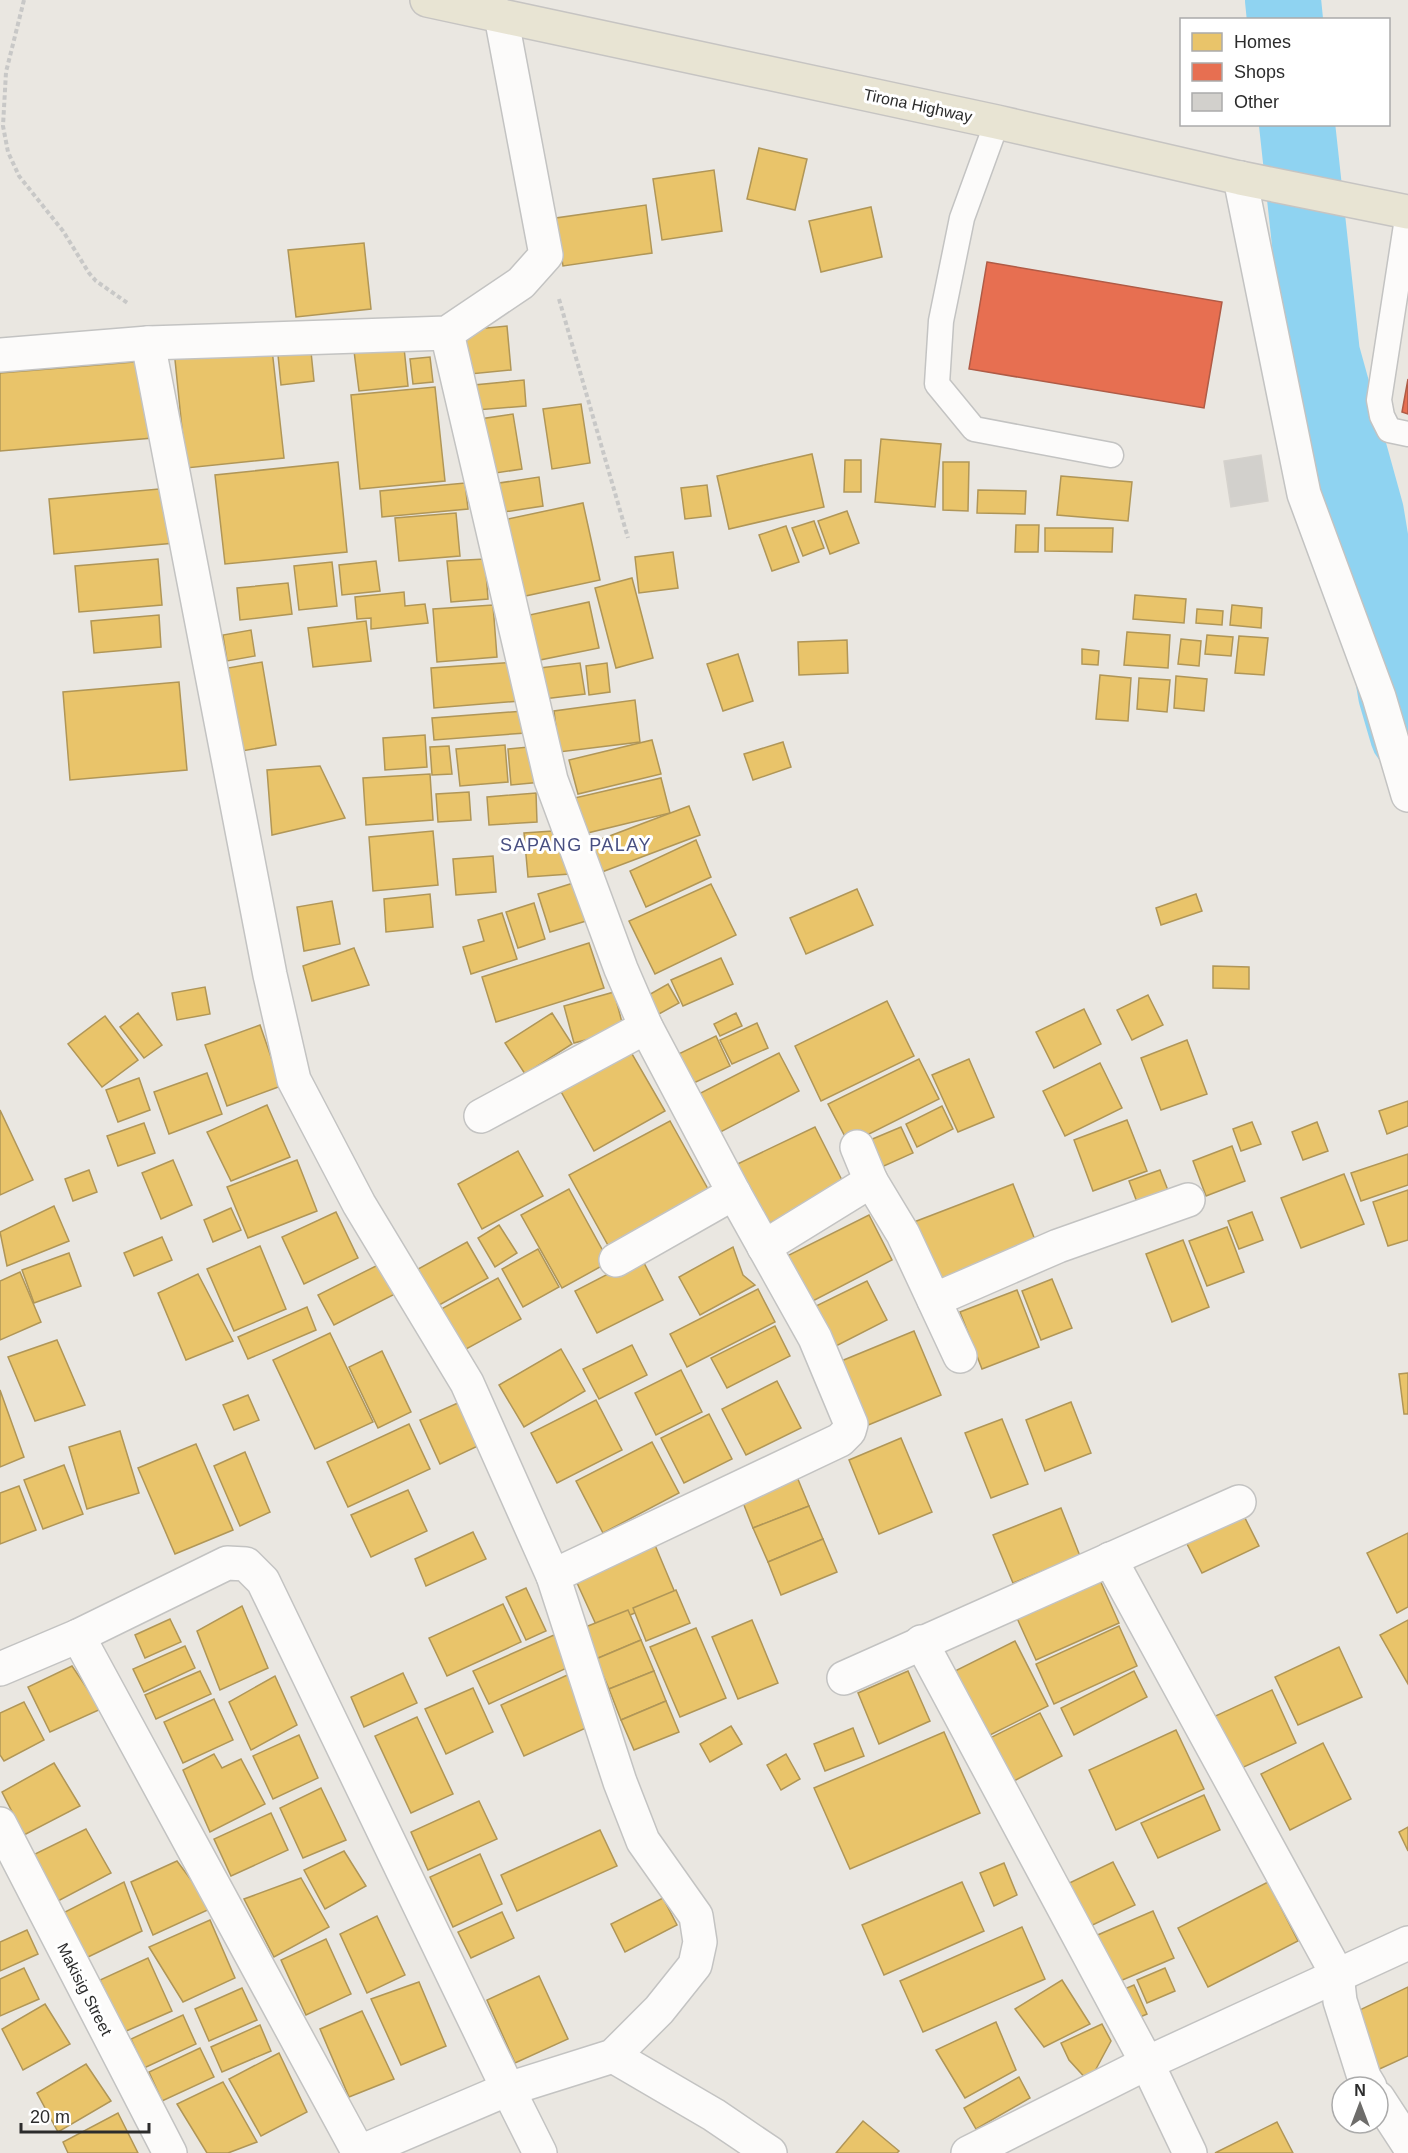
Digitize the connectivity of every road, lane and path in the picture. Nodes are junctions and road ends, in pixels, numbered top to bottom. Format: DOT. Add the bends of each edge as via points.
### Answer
graph roads {
  1 [pos="24,0"];
  2 [pos="427,0"];
  3 [pos="502,8"];
  4 [pos="998,122"];
  5 [pos="1240,178"];
  6 [pos="1408,212"];
  7 [pos="546,255"];
  8 [pos="447,333"];
  9 [pos="145,343"];
  10 [pos="0,355"];
  11 [pos="1408,434"];
  12 [pos="1111,455"];
  13 [pos="628,538"];
  14 [pos="1408,795"];
  15 [pos="646,1027"];
  16 [pos="481,1116"];
  17 [pos="857,1147"];
  18 [pos="871,1182"];
  19 [pos="734,1193"];
  20 [pos="1188,1200"];
  21 [pos="764,1247"];
  22 [pos="616,1260"];
  23 [pos="934,1300"];
  24 [pos="960,1356"];
  25 [pos="1239,1502"];
  26 [pos="1110,1559"];
  27 [pos="553,1576"];
  28 [pos="78,1636"];
  29 [pos="921,1642"];
  30 [pos="0,1670"];
  31 [pos="844,1678"];
  32 [pos="0,1824"];
  33 [pos="1408,1943"];
  34 [pos="1337,1974"];
  35 [pos="613,2056"];
  36 [pos="1147,2063"];
  37 [pos="1363,2075"];
  38 [pos="508,2089"];
  39 [pos="1390,2116"];
  40 [pos="1408,2144"];
  41 [pos="170,2153"];
  42 [pos="359,2153"];
  43 [pos="540,2153"];
  44 [pos="770,2153"];
  45 [pos="968,2153"];
  46 [pos="1190,2153"];
  1 -- 9 [label="path" via="6,72 3,126 8,152 19,177 63,231 96,281 134,309"];
  2 -- 3 [label="main road, Tirona Highway"];
  3 -- 4 [label="main road, Tirona Highway"];
  3 -- 7 [label="street"];
  4 -- 5 [label="main road, Tirona Highway"];
  4 -- 12 [label="lane" via="962,218 940,321 937,384 974,429"];
  5 -- 6 [label="main road, Tirona Highway"];
  5 -- 14 [label="street" via="1304,494 1379,697"];
  6 -- 11 [label="lane" via="1379,400 1389,430"];
  7 -- 8 [label="street" via="522,283"];
  7 -- 13 [label="path"];
  8 -- 9 [label="street"];
  8 -- 15 [label="street" via="551,780"];
  9 -- 10 [label="street"];
  9 -- 27 [label="street" via="294,1080 359,1204 467,1383"];
  15 -- 16 [label="street"];
  15 -- 19 [label="street"];
  17 -- 18 [label="street"];
  18 -- 21 [label="street"];
  18 -- 23 [label="street" via="903,1234"];
  19 -- 21 [label="street"];
  19 -- 22 [label="street"];
  20 -- 23 [label="street" via="1059,1246"];
  21 -- 27 [label="street" via="815,1338 848,1414 849,1431 840,1440"];
  23 -- 24 [label="street"];
  25 -- 26 [label="street"];
  26 -- 29 [label="street"];
  26 -- 34 [label="street"];
  27 -- 35 [label="street" via="643,1841 696,1916 700,1942 695,1965 659,2010"];
  28 -- 30 [label="street"];
  28 -- 38 [label="street" via="227,1563 246,1564 252,1569 263,1581"];
  28 -- 42 [label="street"];
  29 -- 31 [label="street"];
  29 -- 36 [label="street"];
  32 -- 41 [label="street, Makisig Street"];
  33 -- 34 [label="street"];
  34 -- 36 [label="street"];
  34 -- 37 [label="street" via="1340,2001"];
  35 -- 38 [label="street"];
  35 -- 44 [label="street"];
  36 -- 45 [label="street"];
  36 -- 46 [label="street"];
  38 -- 42 [label="street"];
  38 -- 43 [label="street"];
  39 -- 40 [label="street"];
}
